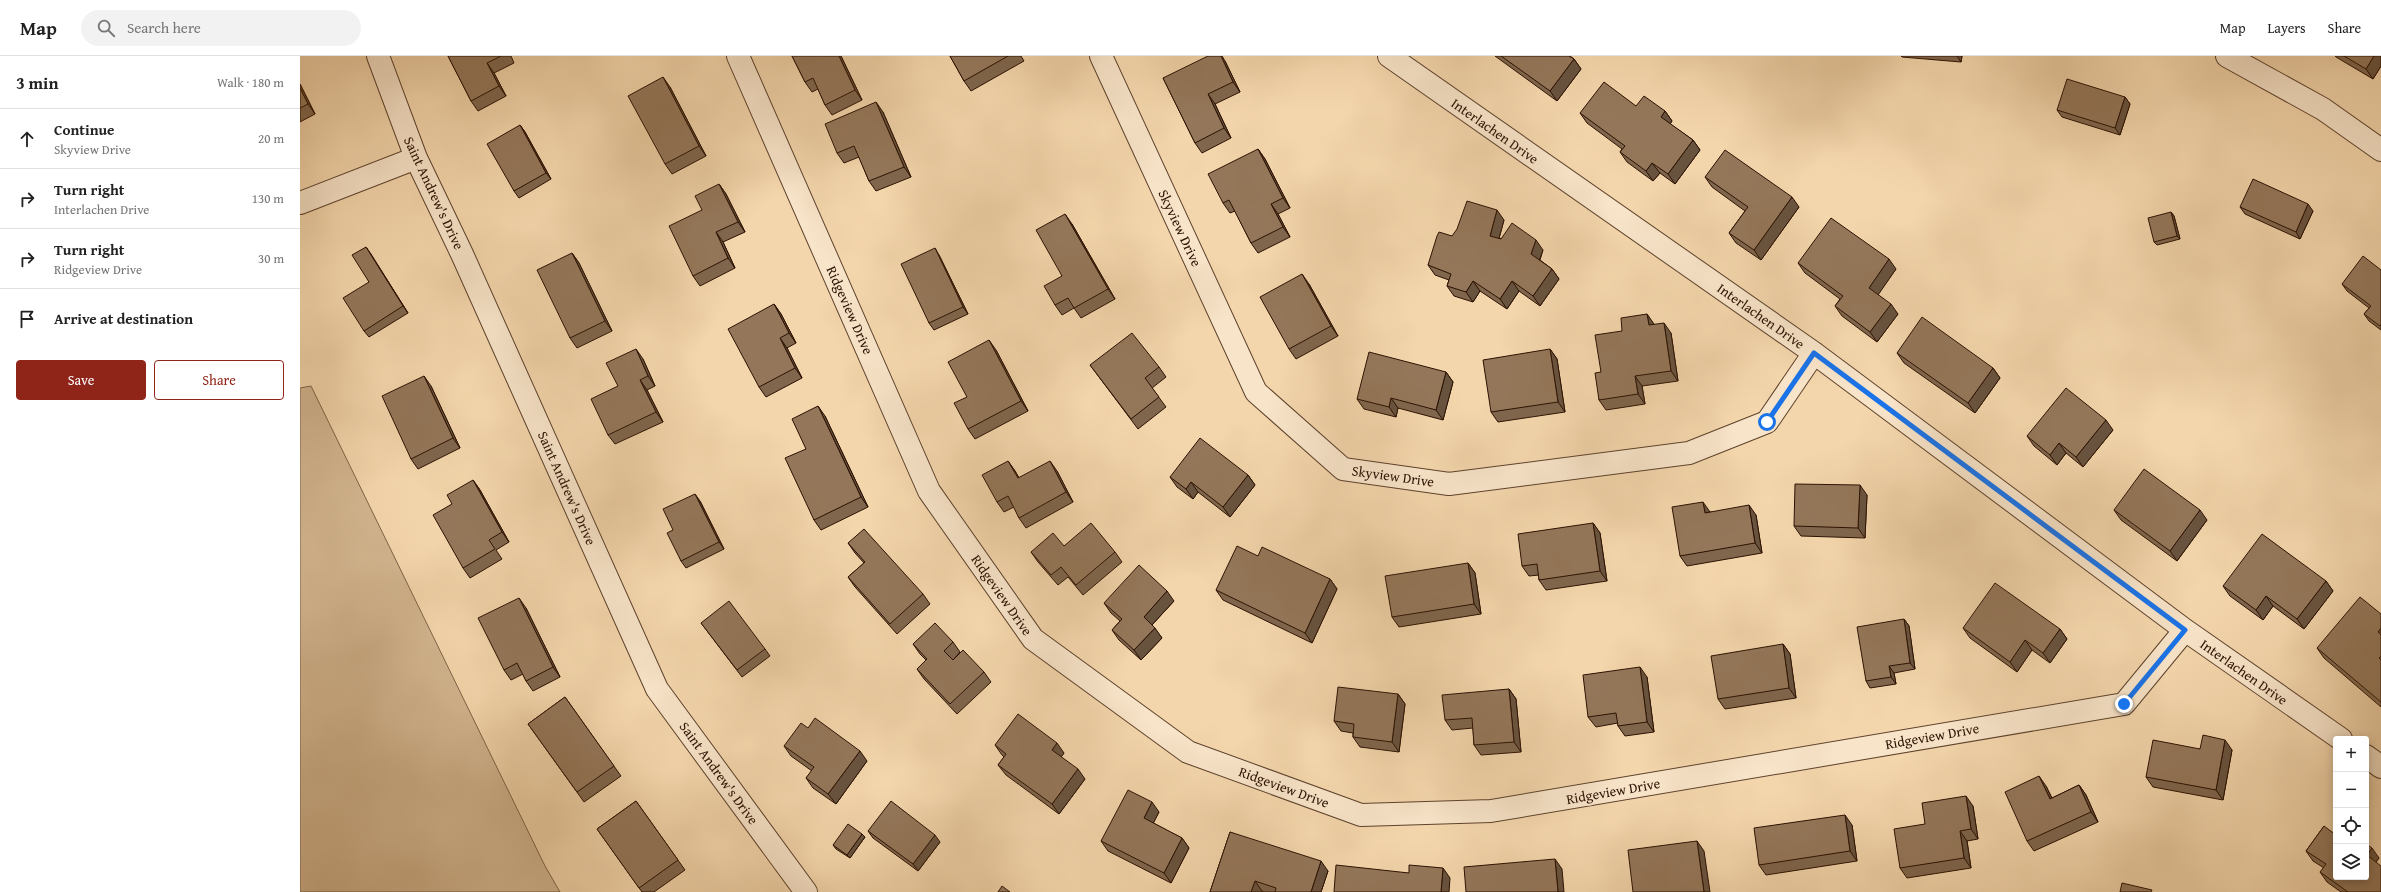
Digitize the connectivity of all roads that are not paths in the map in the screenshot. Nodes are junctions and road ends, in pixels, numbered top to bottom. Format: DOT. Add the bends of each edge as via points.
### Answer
graph roads {
  1 [pos="378,56"];
  2 [pos="738,56"];
  3 [pos="1101,56"];
  4 [pos="1389,56"];
  5 [pos="2227,56"];
  6 [pos="2381,150"];
  7 [pos="416,158"];
  8 [pos="300,203"];
  9 [pos="1814,353"];
  10 [pos="2185,630"];
  11 [pos="2337,736"];
  12 [pos="2369,758"];
  13 [pos="2381,767"];
  14 [pos="806,892"];
  1 -- 7 [label="street, Saint Andrew's Drive"];
  2 -- 10 [label="street, Ridgeview Drive" via="929,491 1033,639 1188,752 1361,816 1491,811 2124,704"];
  3 -- 9 [label="street, Skyview Drive" via="1256,392 1343,469 1449,484 1689,454 1767,422"];
  4 -- 9 [label="street, Interlachen Drive"];
  5 -- 6 [label="street" via="2323,109"];
  7 -- 8 [label="street"];
  7 -- 14 [label="street, Saint Andrew's Drive" via="466,261 657,689"];
  9 -- 10 [label="street, Interlachen Drive"];
  10 -- 11 [label="street, Interlachen Drive"];
  12 -- 13 [label="street"];
}
